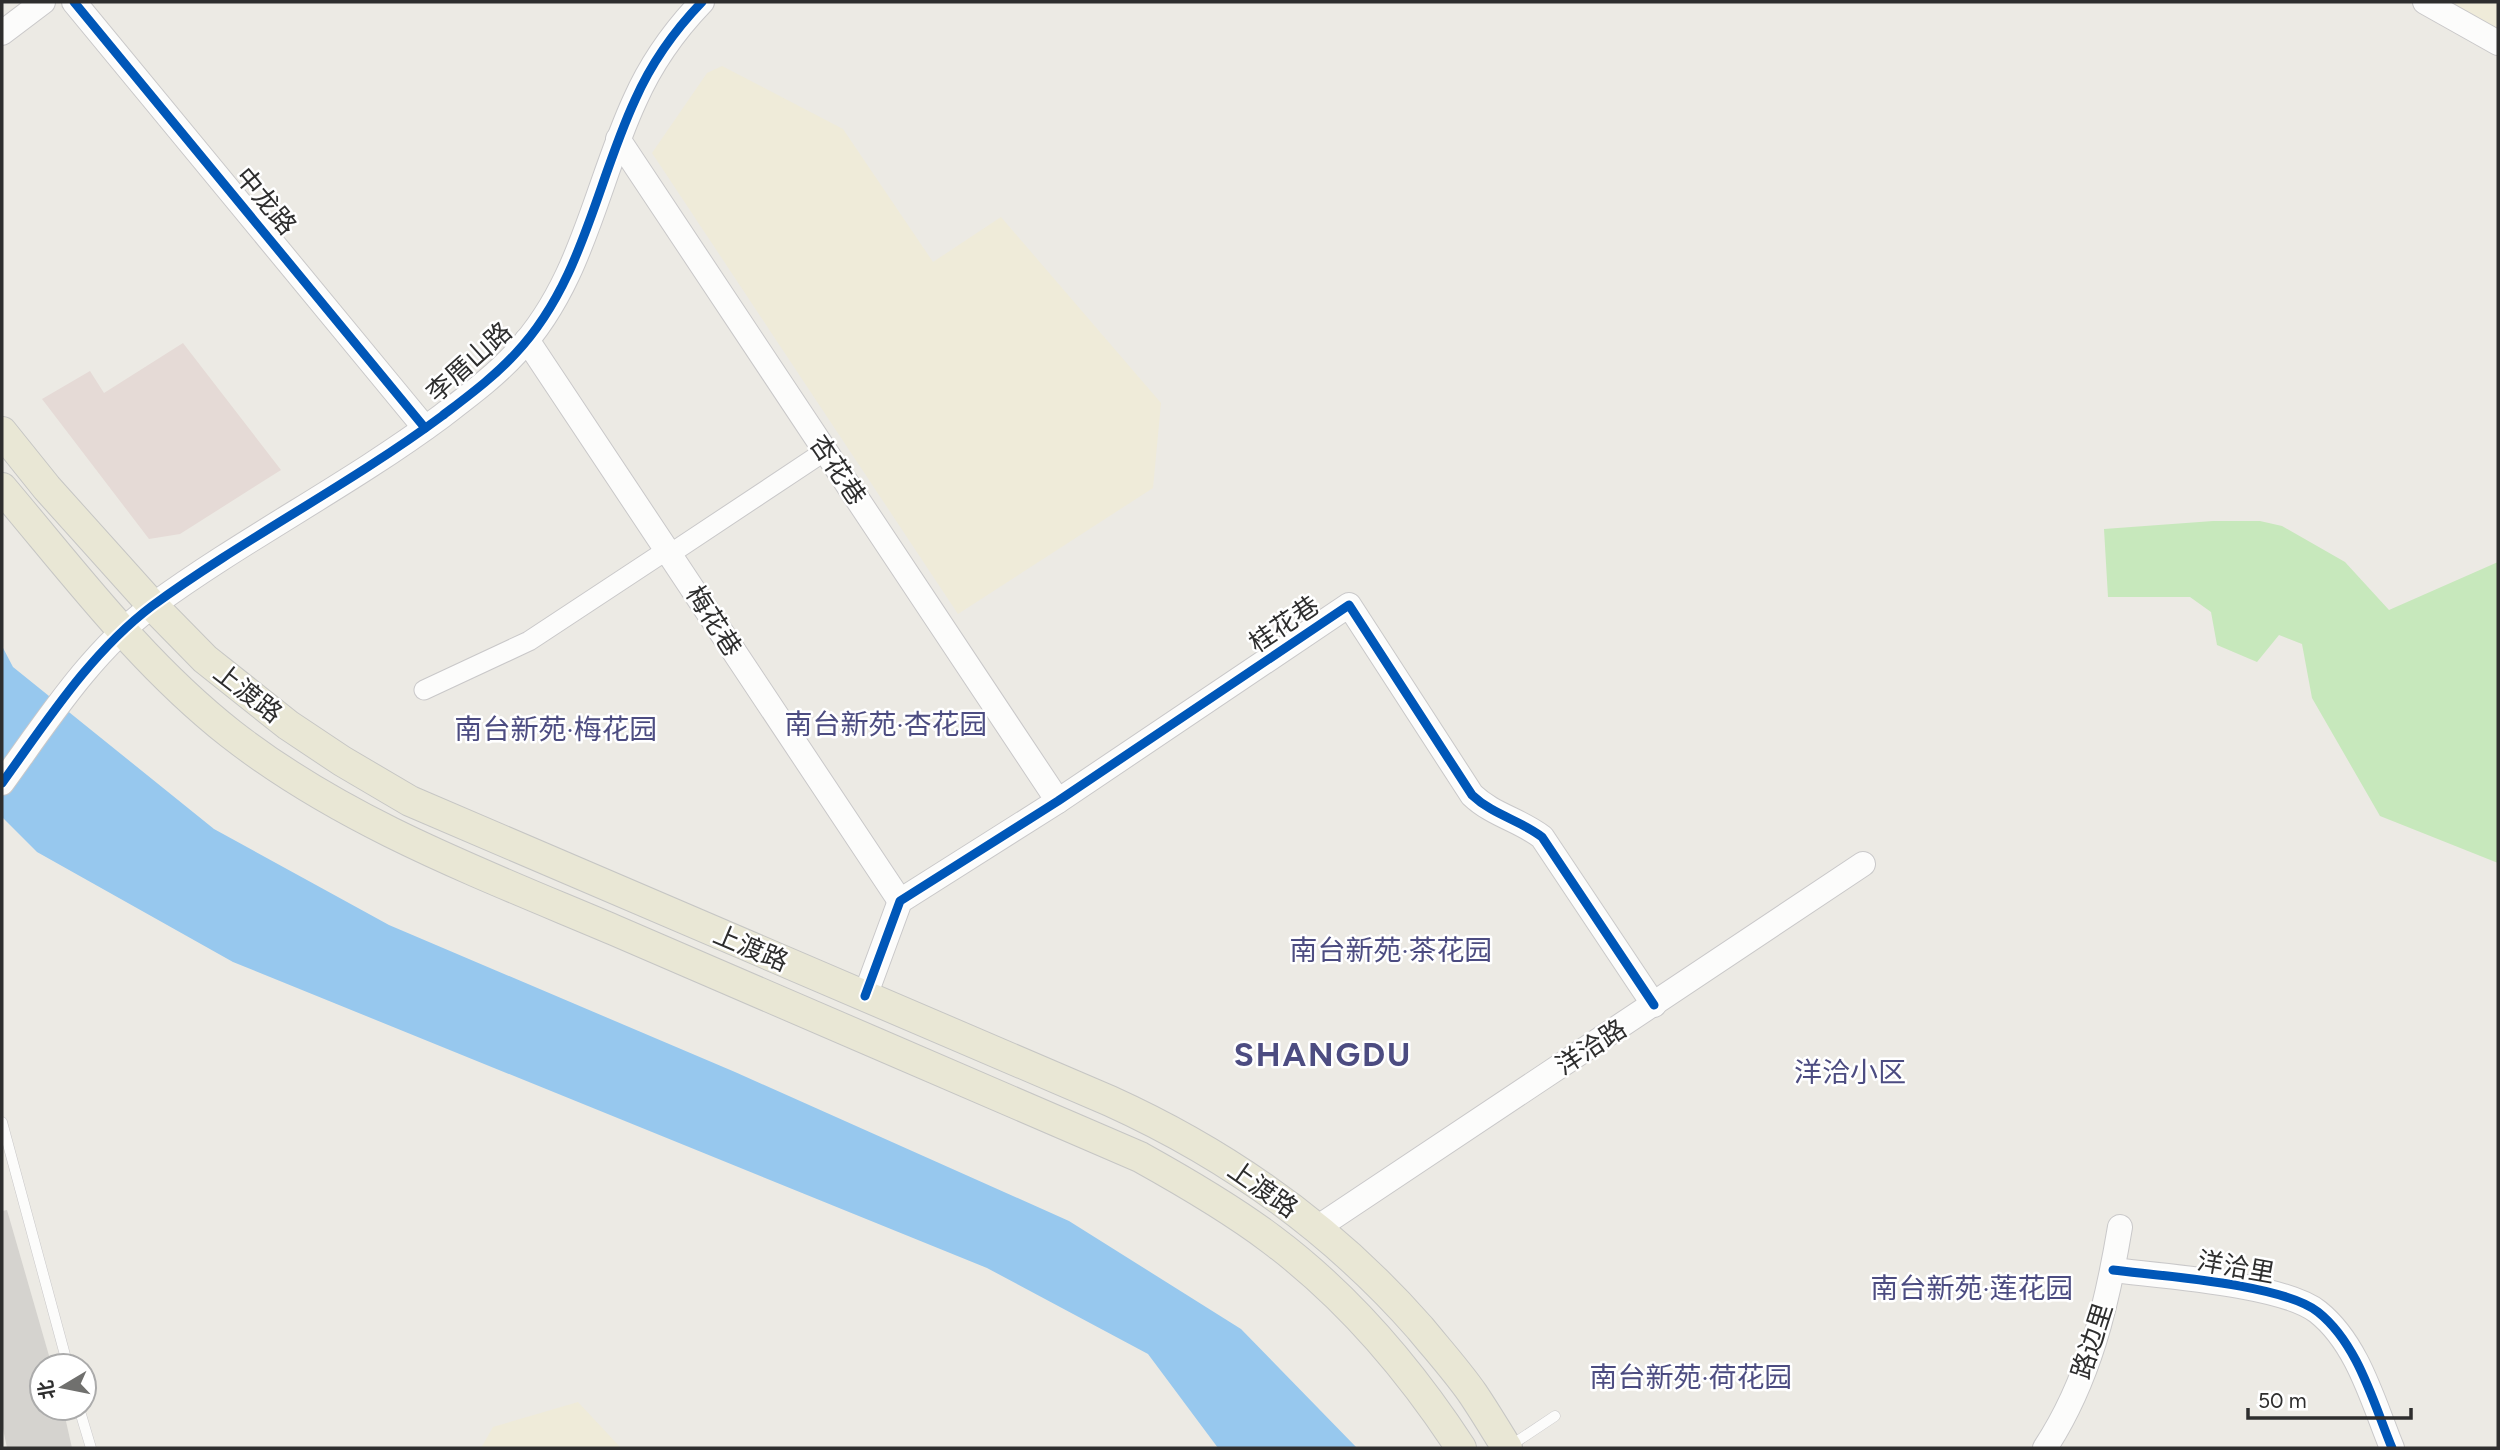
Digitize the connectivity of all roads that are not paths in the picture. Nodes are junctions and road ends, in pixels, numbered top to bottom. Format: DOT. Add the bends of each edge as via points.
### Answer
graph roads {
  1 [pos="43,2"];
  2 [pos="74,2"];
  3 [pos="702,2"];
  4 [pos="2425,2"];
  5 [pos="2,33"];
  6 [pos="2498,43"];
  7 [pos="618,139"];
  8 [pos="527,340"];
  9 [pos="425,428"];
  10 [pos="2,432"];
  11 [pos="825,451"];
  12 [pos="2,488"];
  13 [pos="669,552"];
  14 [pos="153,606"];
  15 [pos="123,632"];
  16 [pos="424,690"];
  17 [pos="2,783"];
  18 [pos="1058,801"];
  19 [pos="1863,864"];
  20 [pos="901,901"];
  21 [pos="865,996"];
  22 [pos="1654,1004"];
  23 [pos="2,1122"];
  24 [pos="2120,1227"];
  25 [pos="1317,1228"];
  26 [pos="2113,1270"];
  27 [pos="64,1352"];
  28 [pos="1555,1416"];
  29 [pos="83,1422"];
  30 [pos="91,1448"];
  31 [pos="1461,1448"];
  32 [pos="1507,1448"];
  33 [pos="2045,1448"];
  34 [pos="2392,1448"];
  1 -- 5 [label="street"];
  2 -- 9 [label="street, 中龙路"];
  3 -- 7 [label="street, 李厝山路" via="652,68"];
  4 -- 6 [label="street"];
  7 -- 8 [label="street, 李厝山路" via="578,252"];
  7 -- 11 [label="street, 杏花巷"];
  8 -- 9 [label="street, 李厝山路" via="494,375"];
  8 -- 13 [label="street, 梅花巷"];
  9 -- 14 [label="street, 李厝山路"];
  10 -- 14 [label="main road, 上渡路"];
  11 -- 13 [label="street"];
  11 -- 18 [label="street, 杏花巷"];
  12 -- 15 [label="main road, 上渡路"];
  13 -- 16 [label="street" via="529,641"];
  13 -- 20 [label="street, 梅花巷"];
  14 -- 15 [label="street, 李厝山路"];
  14 -- 21 [label="main road, 上渡路" via="244,692 385,788"];
  15 -- 17 [label="street, 李厝山路" via="79,678"];
  15 -- 31 [label="main road, 上渡路" via="231,734 296,780 367,821 1128,1151 1187,1183 1315,1275 1387,1349"];
  18 -- 20 [label="street, 桂花巷"];
  18 -- 22 [label="street, 桂花巷" via="1349,605 1472,795 1491,811 1542,837"];
  19 -- 22 [label="street, 洋洽路"];
  20 -- 21 [label="street"];
  21 -- 25 [label="main road, 上渡路" via="1154,1121 1246,1175"];
  22 -- 25 [label="street, 洋洽路"];
  23 -- 27 [label="lane"];
  24 -- 26 [label="street, 路边里"];
  25 -- 32 [label="main road, 上渡路" via="1440,1352"];
  26 -- 33 [label="street, 路边里" via="2095,1343 2068,1408"];
  26 -- 34 [label="street, 洋洽里" via="2273,1294 2317,1311 2353,1355"];
  28 -- 32 [label="lane"];
  29 -- 30 [label="lane"];
}
